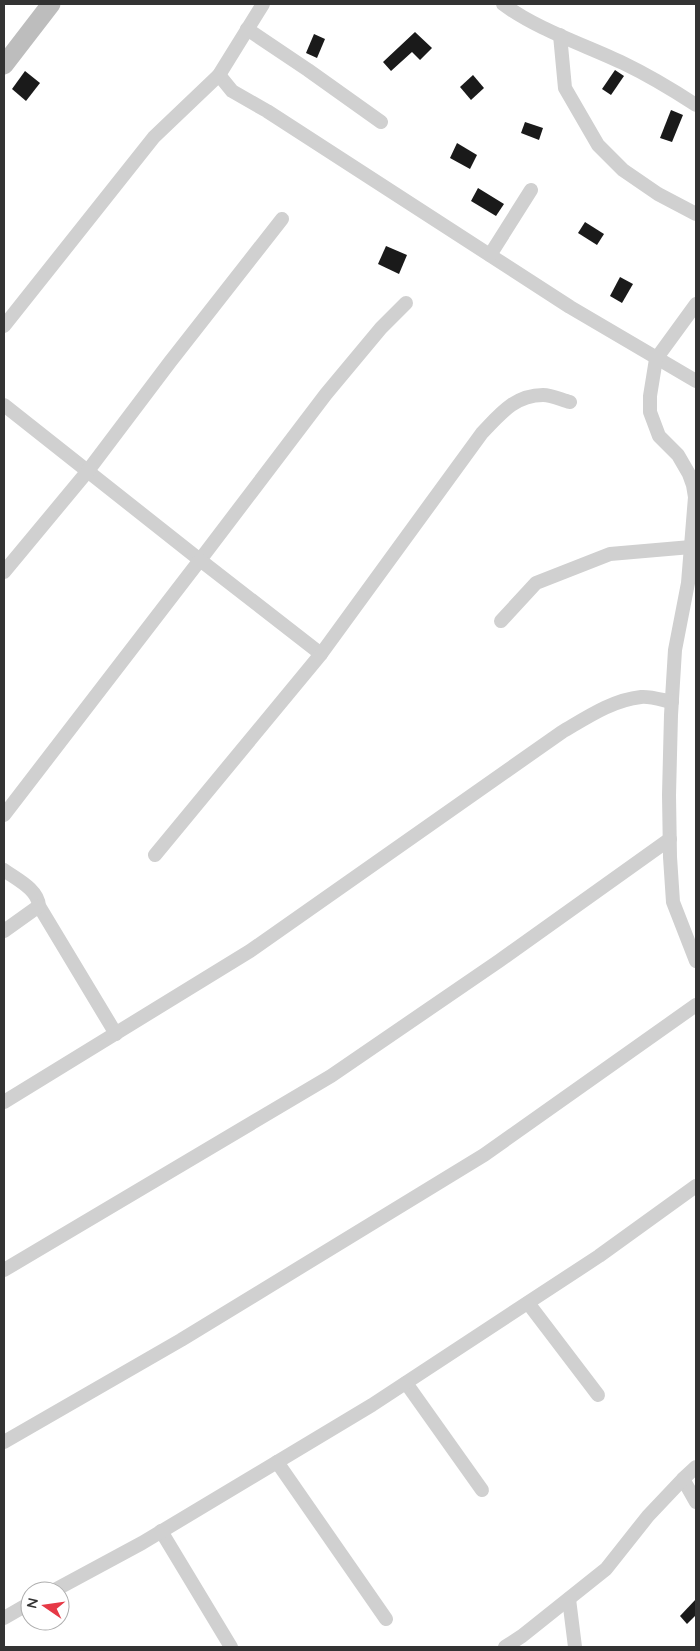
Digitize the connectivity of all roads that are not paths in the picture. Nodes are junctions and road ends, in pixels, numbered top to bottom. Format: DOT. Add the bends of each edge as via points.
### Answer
graph roads {
  1 [pos="51,4"];
  2 [pos="263,4"];
  3 [pos="503,4"];
  4 [pos="247,29"];
  5 [pos="560,35"];
  6 [pos="4,65"];
  7 [pos="219,75"];
  8 [pos="696,105"];
  9 [pos="381,122"];
  10 [pos="531,190"];
  11 [pos="696,214"];
  12 [pos="282,219"];
  13 [pos="490,255"];
  14 [pos="406,303"];
  15 [pos="696,304"];
  16 [pos="4,326"];
  17 [pos="656,359"];
  18 [pos="696,381"];
  19 [pos="570,402"];
  20 [pos="4,405"];
  21 [pos="87,472"];
  22 [pos="695,485"];
  23 [pos="691,547"];
  24 [pos="200,560"];
  25 [pos="4,572"];
  26 [pos="692,583"];
  27 [pos="501,621"];
  28 [pos="321,654"];
  29 [pos="672,702"];
  30 [pos="4,815"];
  31 [pos="670,839"];
  32 [pos="154,855"];
  33 [pos="4,870"];
  34 [pos="39,906"];
  35 [pos="4,931"];
  36 [pos="696,961"];
  37 [pos="696,1005"];
  38 [pos="116,1034"];
  39 [pos="4,1102"];
  40 [pos="696,1186"];
  41 [pos="4,1270"];
  42 [pos="528,1303"];
  43 [pos="406,1383"];
  44 [pos="598,1395"];
  45 [pos="4,1442"];
  46 [pos="277,1462"];
  47 [pos="696,1467"];
  48 [pos="683,1479"];
  49 [pos="482,1490"];
  50 [pos="696,1502"];
  51 [pos="161,1531"];
  52 [pos="70,1582"];
  53 [pos="569,1599"];
  54 [pos="20,1609"];
  55 [pos="4,1618"];
  56 [pos="386,1619"];
  57 [pos="231,1647"];
  58 [pos="505,1647"];
  59 [pos="575,1647"];
  1 -- 6 [label="main road"];
  2 -- 4 [label="street"];
  3 -- 5 [label="street"];
  4 -- 7 [label="street"];
  4 -- 9 [label="street"];
  5 -- 8 [label="street" via="625,64"];
  5 -- 11 [label="street" via="565,88 598,145 623,170"];
  7 -- 13 [label="street" via="232,91"];
  7 -- 16 [label="street" via="154,137"];
  10 -- 13 [label="street"];
  12 -- 21 [label="street"];
  13 -- 17 [label="street"];
  14 -- 24 [label="street" via="380,328 326,394"];
  15 -- 17 [label="street"];
  17 -- 18 [label="street"];
  17 -- 22 [label="street" via="650,412 660,436 678,455"];
  19 -- 28 [label="street" via="545,395 523,398 502,410"];
  20 -- 21 [label="street"];
  21 -- 24 [label="street"];
  21 -- 25 [label="street"];
  22 -- 23 [label="street"];
  23 -- 26 [label="street"];
  23 -- 27 [label="street" via="610,554 536,583"];
  24 -- 28 [label="street"];
  24 -- 30 [label="street"];
  26 -- 29 [label="street" via="676,650"];
  28 -- 32 [label="street"];
  29 -- 31 [label="street"];
  29 -- 38 [label="street" via="642,696 592,714 250,951"];
  31 -- 36 [label="street" via="673,902"];
  31 -- 41 [label="street" via="331,1076"];
  33 -- 34 [label="street" via="35,893"];
  34 -- 35 [label="street"];
  34 -- 38 [label="street"];
  37 -- 45 [label="street" via="484,1155 181,1340"];
  38 -- 39 [label="street"];
  40 -- 42 [label="street"];
  42 -- 43 [label="street"];
  42 -- 44 [label="street"];
  43 -- 46 [label="street"];
  43 -- 49 [label="street"];
  46 -- 51 [label="street"];
  46 -- 56 [label="street"];
  47 -- 48 [label="street"];
  48 -- 50 [label="street"];
  48 -- 53 [label="street" via="648,1516 606,1569"];
  51 -- 52 [label="street"];
  51 -- 57 [label="street"];
  53 -- 58 [label="street"];
  53 -- 59 [label="street"];
  54 -- 55 [label="street"];
}
